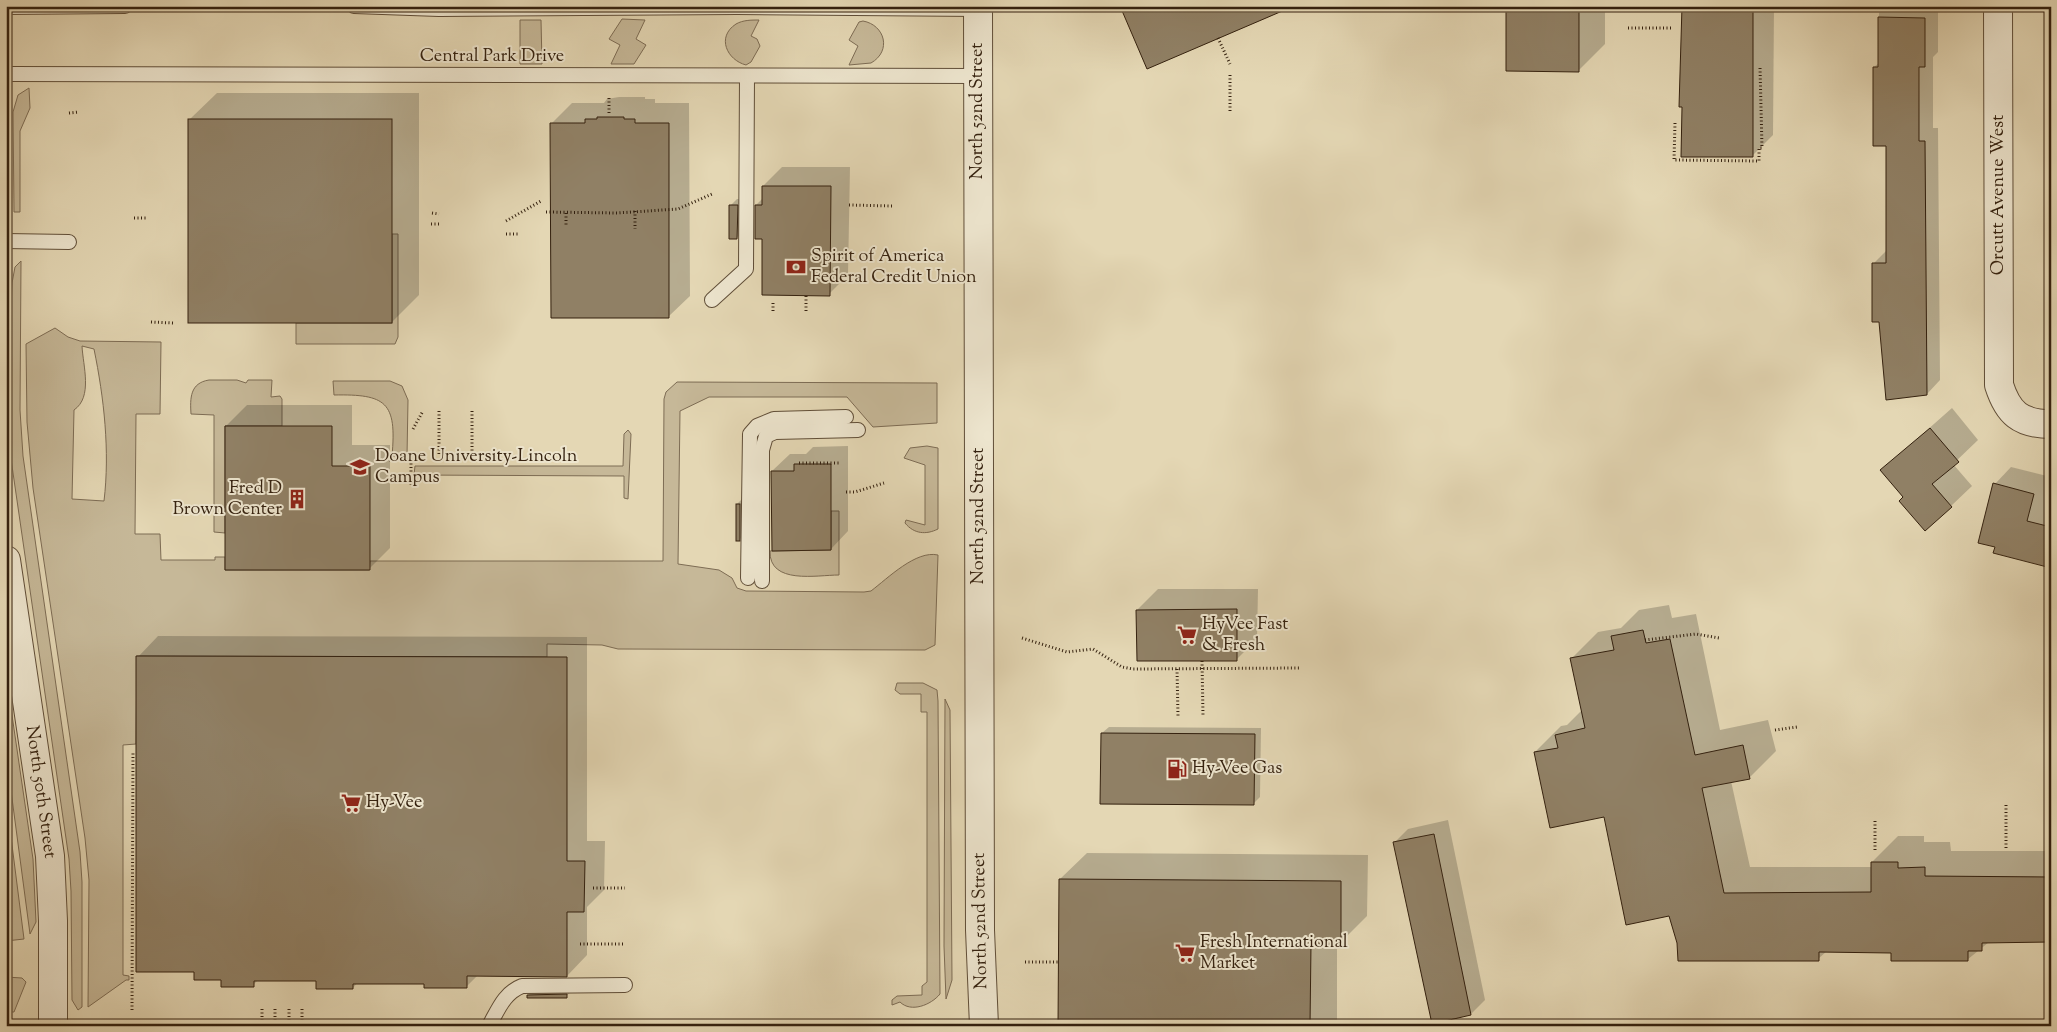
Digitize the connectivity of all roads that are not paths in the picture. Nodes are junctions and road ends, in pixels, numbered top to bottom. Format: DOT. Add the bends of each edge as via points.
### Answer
graph roads {
  1 [pos="125,6"];
  2 [pos="354,6"];
  3 [pos="1998,6"];
  4 [pos="6,7"];
  5 [pos="978,8"];
  6 [pos="6,74"];
  7 [pos="748,76"];
  8 [pos="978,76"];
  9 [pos="6,241"];
  10 [pos="69,242"];
  11 [pos="712,300"];
  12 [pos="846,417"];
  13 [pos="2051,424"];
  14 [pos="858,430"];
  15 [pos="6,560"];
  16 [pos="625,985"];
  17 [pos="53,1026"];
  18 [pos="489,1026"];
  19 [pos="984,1026"];
  1 -- 4 [label="lane"];
  2 -- 5 [label="lane" via="439,9"];
  3 -- 13 [label="street, Orcutt Avenue West" via="1999,385 2006,405 2022,419"];
  5 -- 8 [label="street, North 52nd Street"];
  6 -- 7 [label="lane, Central Park Drive"];
  7 -- 8 [label="lane, Central Park Drive"];
  7 -- 11 [label="lane" via="746,269"];
  8 -- 19 [label="street, North 52nd Street" via="980,930"];
  9 -- 10 [label="lane"];
  12 -- 14 [label="lane" via="774,419 757,426 750,434 755,579 762,450 766,436 775,432"];
  15 -- 17 [label="street, North 50th Street" via="50,856"];
  16 -- 18 [label="lane" via="522,986 512,990 503,1000"];
}
